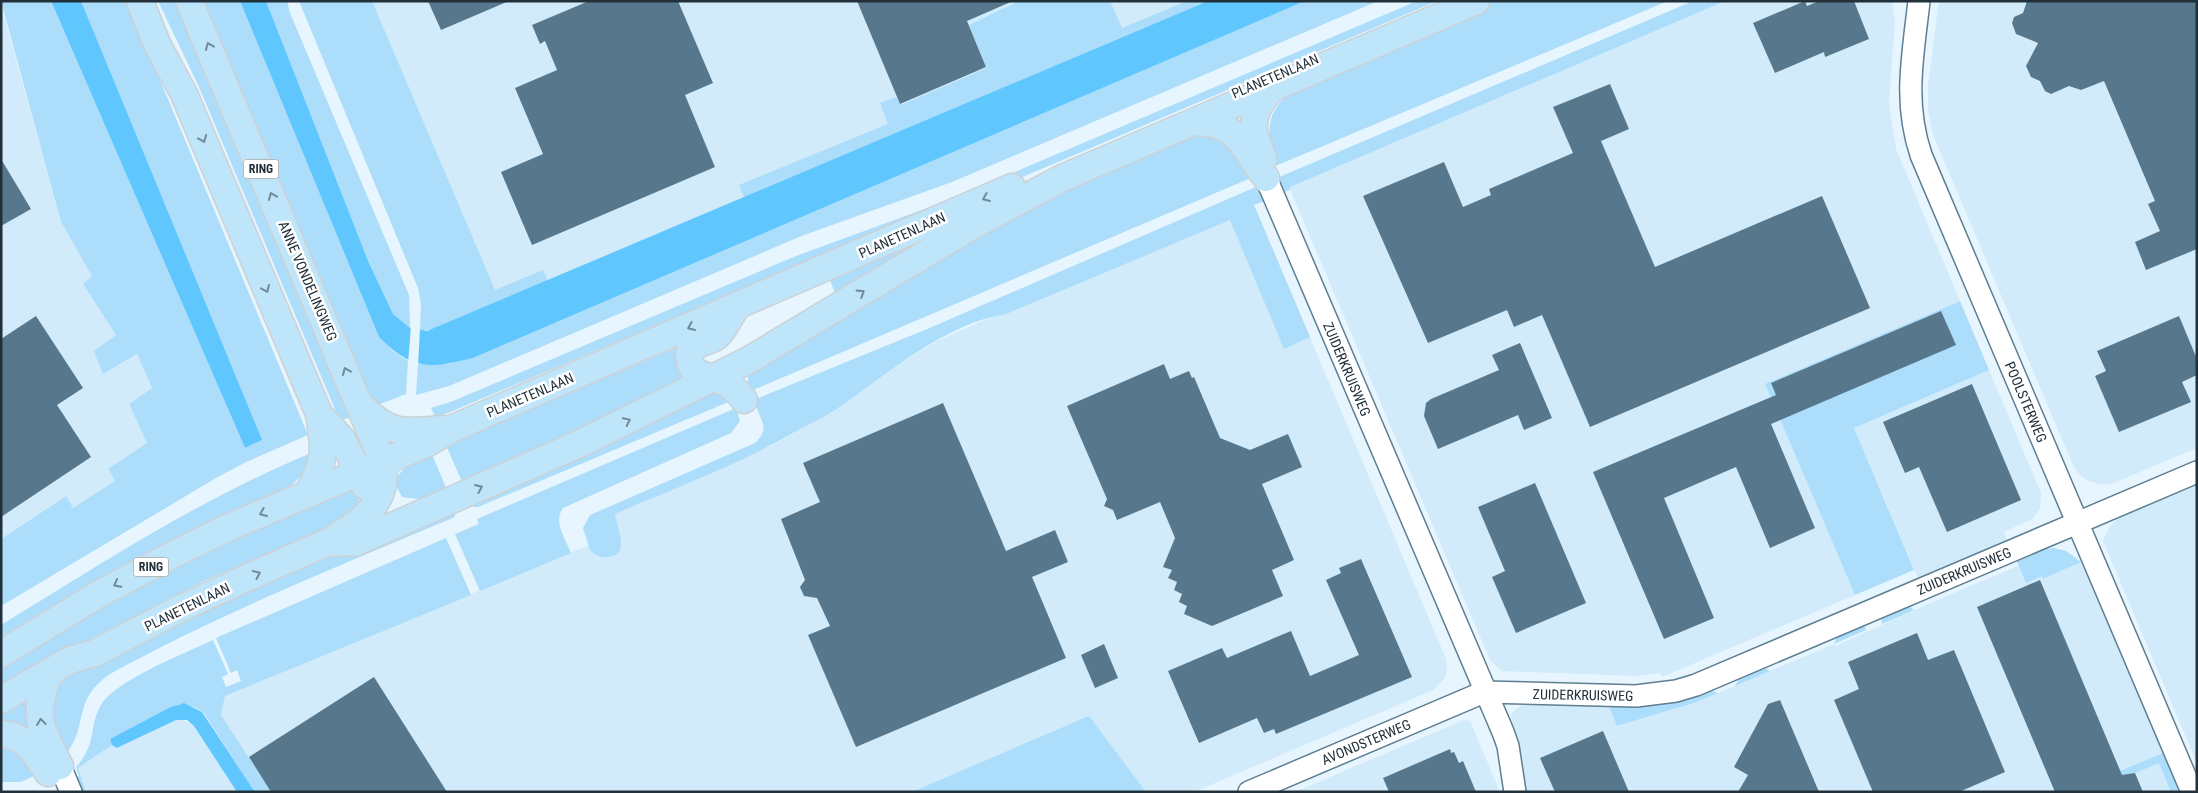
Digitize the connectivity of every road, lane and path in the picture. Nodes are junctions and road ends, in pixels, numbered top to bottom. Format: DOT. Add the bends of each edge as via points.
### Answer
graph roads {
  1 [pos="140,1"];
  2 [pos="189,1"];
  3 [pos="1450,1"];
  4 [pos="1476,1"];
  5 [pos="1919,1"];
  6 [pos="1271,90"];
  7 [pos="1193,122"];
  8 [pos="1266,178"];
  9 [pos="808,277"];
  10 [pos="736,308"];
  11 [pos="790,336"];
  12 [pos="713,377"];
  13 [pos="360,405"];
  14 [pos="319,414"];
  15 [pos="453,428"];
  16 [pos="383,462"];
  17 [pos="357,472"];
  18 [pos="2197,472"];
  19 [pos="308,493"];
  20 [pos="378,499"];
  21 [pos="434,508"];
  22 [pos="2078,522"];
  23 [pos="326,543"];
  24 [pos="1,654"];
  25 [pos="50,671"];
  26 [pos="1484,692"];
  27 [pos="1,700"];
  28 [pos="1,734"];
  29 [pos="56,777"];
  30 [pos="71,792"];
  31 [pos="1249,792"];
  32 [pos="1515,792"];
  33 [pos="2192,792"];
  1 -- 14 [label="main road, one-way" via="158,46 184,94"];
  13 -- 2 [label="main road, ANNE VONDELINGWEG / RING, one-way"];
  3 -- 9 [label="main road, PLANETENLAAN, one-way"];
  4 -- 6 [label="main road, PLANETENLAAN"];
  5 -- 22 [label="street, POOLSTERWEG" via="1909,92 1915,138"];
  6 -- 7 [label="main road, PLANETENLAAN"];
  6 -- 8 [label="main road" via="1260,103 1254,119"];
  7 -- 8 [label="main road" via="1217,124 1237,134"];
  11 -- 7 [label="main road, PLANETENLAAN, one-way" via="972,226 1062,178"];
  8 -- 26 [label="street, ZUIDERKRUISWEG"];
  9 -- 10 [label="main road, PLANETENLAAN"];
  9 -- 11 [label="main road" via="822,283 825,299"];
  10 -- 12 [label="main road" via="716,337 695,346 689,354 691,367 699,375"];
  10 -- 15 [label="main road, PLANETENLAAN, one-way"];
  11 -- 12 [label="main road, PLANETENLAAN"];
  21 -- 12 [label="main road, PLANETENLAAN, one-way" via="579,444"];
  13 -- 15 [label="main road" via="373,418 392,429"];
  13 -- 16 [label="main road, ANNE VONDELINGWEG / RING"];
  14 -- 17 [label="main road, PLANETENLAAN" via="342,439"];
  14 -- 19 [label="main road" via="324,448 317,478"];
  15 -- 16 [label="main road, PLANETENLAAN" via="426,444"];
  16 -- 17 [label="main road, PLANETENLAAN"];
  16 -- 20 [label="main road, ANNE VONDELINGWEG / RING" via="384,479"];
  17 -- 19 [label="main road, PLANETENLAAN"];
  17 -- 20 [label="main road, PLANETENLAAN"];
  18 -- 22 [label="street, ZUIDERKRUISWEG"];
  19 -- 24 [label="main road, PLANETENLAAN / RING, one-way" via="173,555 99,594"];
  20 -- 21 [label="main road, PLANETENLAAN" via="398,507"];
  20 -- 23 [label="main road, ANNE VONDELINGWEG / RING" via="359,523"];
  21 -- 23 [label="main road, PLANETENLAAN" via="356,542"];
  22 -- 26 [label="street, ZUIDERKRUISWEG" via="1676,691 1636,696"];
  22 -- 33 [label="street, POOLSTERWEG"];
  25 -- 23 [label="main road, PLANETENLAAN / RING, one-way" via="70,660 95,653 181,608"];
  25 -- 27 [label="main road, PLANETENLAAN / RING"];
  29 -- 25 [label="main road, one-way" via="44,737 39,704"];
  26 -- 31 [label="street, AVONDSTERWEG"];
  26 -- 32 [label="street" via="1508,746"];
  28 -- 29 [label="main road" via="26,743"];
  29 -- 30 [label="street"];
}
